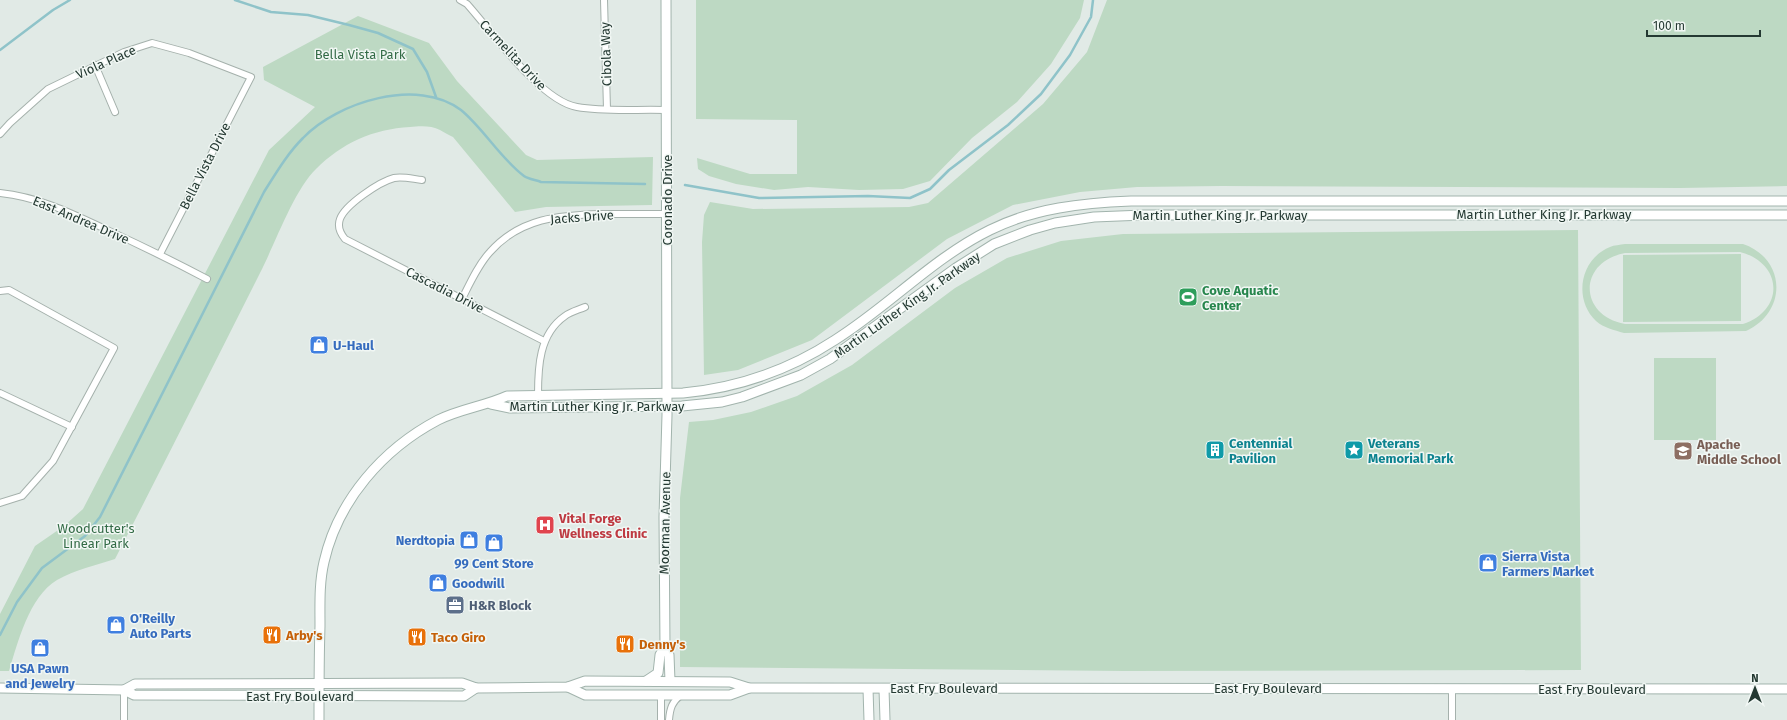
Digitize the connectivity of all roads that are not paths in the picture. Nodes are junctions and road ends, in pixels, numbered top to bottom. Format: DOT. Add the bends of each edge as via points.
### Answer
graph roads {
  1 [pos="460,0"];
  2 [pos="604,0"];
  3 [pos="666,0"];
  4 [pos="95,65"];
  5 [pos="251,77"];
  6 [pos="607,109"];
  7 [pos="666,110"];
  8 [pos="115,112"];
  9 [pos="0,134"];
  10 [pos="422,180"];
  11 [pos="0,193"];
  12 [pos="1787,201"];
  13 [pos="667,214"];
  14 [pos="1787,215"];
  15 [pos="160,254"];
  16 [pos="207,279"];
  17 [pos="0,290"];
  18 [pos="462,299"];
  19 [pos="585,308"];
  20 [pos="544,341"];
  21 [pos="0,393"];
  22 [pos="538,395"];
  23 [pos="666,399"];
  24 [pos="491,404"];
  25 [pos="72,427"];
  26 [pos="0,503"];
  27 [pos="665,647"];
  28 [pos="646,681"];
  29 [pos="670,681"];
  30 [pos="319,684"];
  31 [pos="568,687"];
  32 [pos="0,688"];
  33 [pos="476,688"];
  34 [pos="749,688"];
  35 [pos="868,689"];
  36 [pos="884,689"];
  37 [pos="1452,689"];
  38 [pos="1787,689"];
  39 [pos="124,690"];
  40 [pos="661,695"];
  41 [pos="681,695"];
  42 [pos="319,696"];
  43 [pos="124,720"];
  44 [pos="319,720"];
  45 [pos="661,720"];
  46 [pos="670,720"];
  47 [pos="869,720"];
  48 [pos="884,720"];
  49 [pos="1452,720"];
  1 -- 6 [label="street, Carmelita Drive" via="523,69 553,97 576,107"];
  2 -- 6 [label="street, Cibola Way"];
  3 -- 7 [label="street, Coronado Drive"];
  4 -- 5 [label="street, Viola Place" via="152,43 189,53"];
  4 -- 8 [label="street"];
  4 -- 9 [label="street, Viola Place" via="48,89"];
  5 -- 15 [label="street, Bella Vista Drive"];
  6 -- 7 [label="street, Carmelita Drive"];
  7 -- 13 [label="street, Coronado Drive"];
  10 -- 18 [label="street, Cascadia Drive" via="395,178 379,184 340,218 340,233 345,239"];
  11 -- 15 [label="street, East Andrea Drive" via="23,195 60,208"];
  12 -- 23 [label="street, Martin Luther King Jr. Parkway" via="1131,201 1070,205 1014,220 970,240 949,253 836,340 800,361 730,386"];
  13 -- 18 [label="street, Jacks Drive" via="571,215 533,222 515,230 489,252"];
  13 -- 23 [label="street, Coronado Drive"];
  14 -- 23 [label="street, Martin Luther King Jr. Parkway" via="1144,215 1074,220 1030,230 994,244 830,359 801,375 764,390 722,402 699,405"];
  15 -- 16 [label="street, East Andrea Drive"];
  17 -- 25 [label="street" via="9,290 114,348"];
  18 -- 20 [label="street, Cascadia Drive"];
  19 -- 20 [label="street" via="565,316 552,328"];
  20 -- 22 [label="street" via="538,373"];
  21 -- 25 [label="street"];
  22 -- 23 [label="street, Martin Luther King Jr. Parkway"];
  22 -- 24 [label="street, Martin Luther King Jr. Parkway" via="507,396"];
  23 -- 24 [label="street, Martin Luther King Jr. Parkway" via="510,408"];
  23 -- 27 [label="street, Moorman Avenue"];
  24 -- 30 [label="street" via="466,409 417,433 389,452 356,490 330,540 324,563 320,591"];
  25 -- 26 [label="street" via="53,461 22,496"];
  27 -- 28 [label="street, Moorman Avenue" via="660,655 658,673"];
  27 -- 29 [label="street, Moorman Avenue" via="669,655"];
  28 -- 29 [label="street, East Fry Boulevard"];
  28 -- 31 [label="street, East Fry Boulevard" via="585,681"];
  29 -- 34 [label="street, East Fry Boulevard" via="730,682"];
  30 -- 33 [label="street, East Fry Boulevard" via="462,683"];
  30 -- 39 [label="street, East Fry Boulevard" via="135,684"];
  30 -- 42 [label="street"];
  31 -- 33 [label="street, East Fry Boulevard"];
  31 -- 40 [label="street, East Fry Boulevard" via="585,695"];
  32 -- 39 [label="street, East Fry Boulevard"];
  33 -- 42 [label="street, East Fry Boulevard" via="464,696"];
  34 -- 35 [label="street, East Fry Boulevard"];
  34 -- 41 [label="street, East Fry Boulevard" via="730,695"];
  35 -- 36 [label="street, East Fry Boulevard"];
  35 -- 47 [label="street"];
  36 -- 37 [label="street, East Fry Boulevard"];
  36 -- 48 [label="street"];
  37 -- 38 [label="street, East Fry Boulevard"];
  37 -- 49 [label="street"];
  39 -- 42 [label="street, East Fry Boulevard" via="134,695"];
  39 -- 43 [label="street"];
  40 -- 41 [label="street, East Fry Boulevard"];
  40 -- 45 [label="street"];
  41 -- 46 [label="street" via="673,701"];
  42 -- 44 [label="street"];
}
